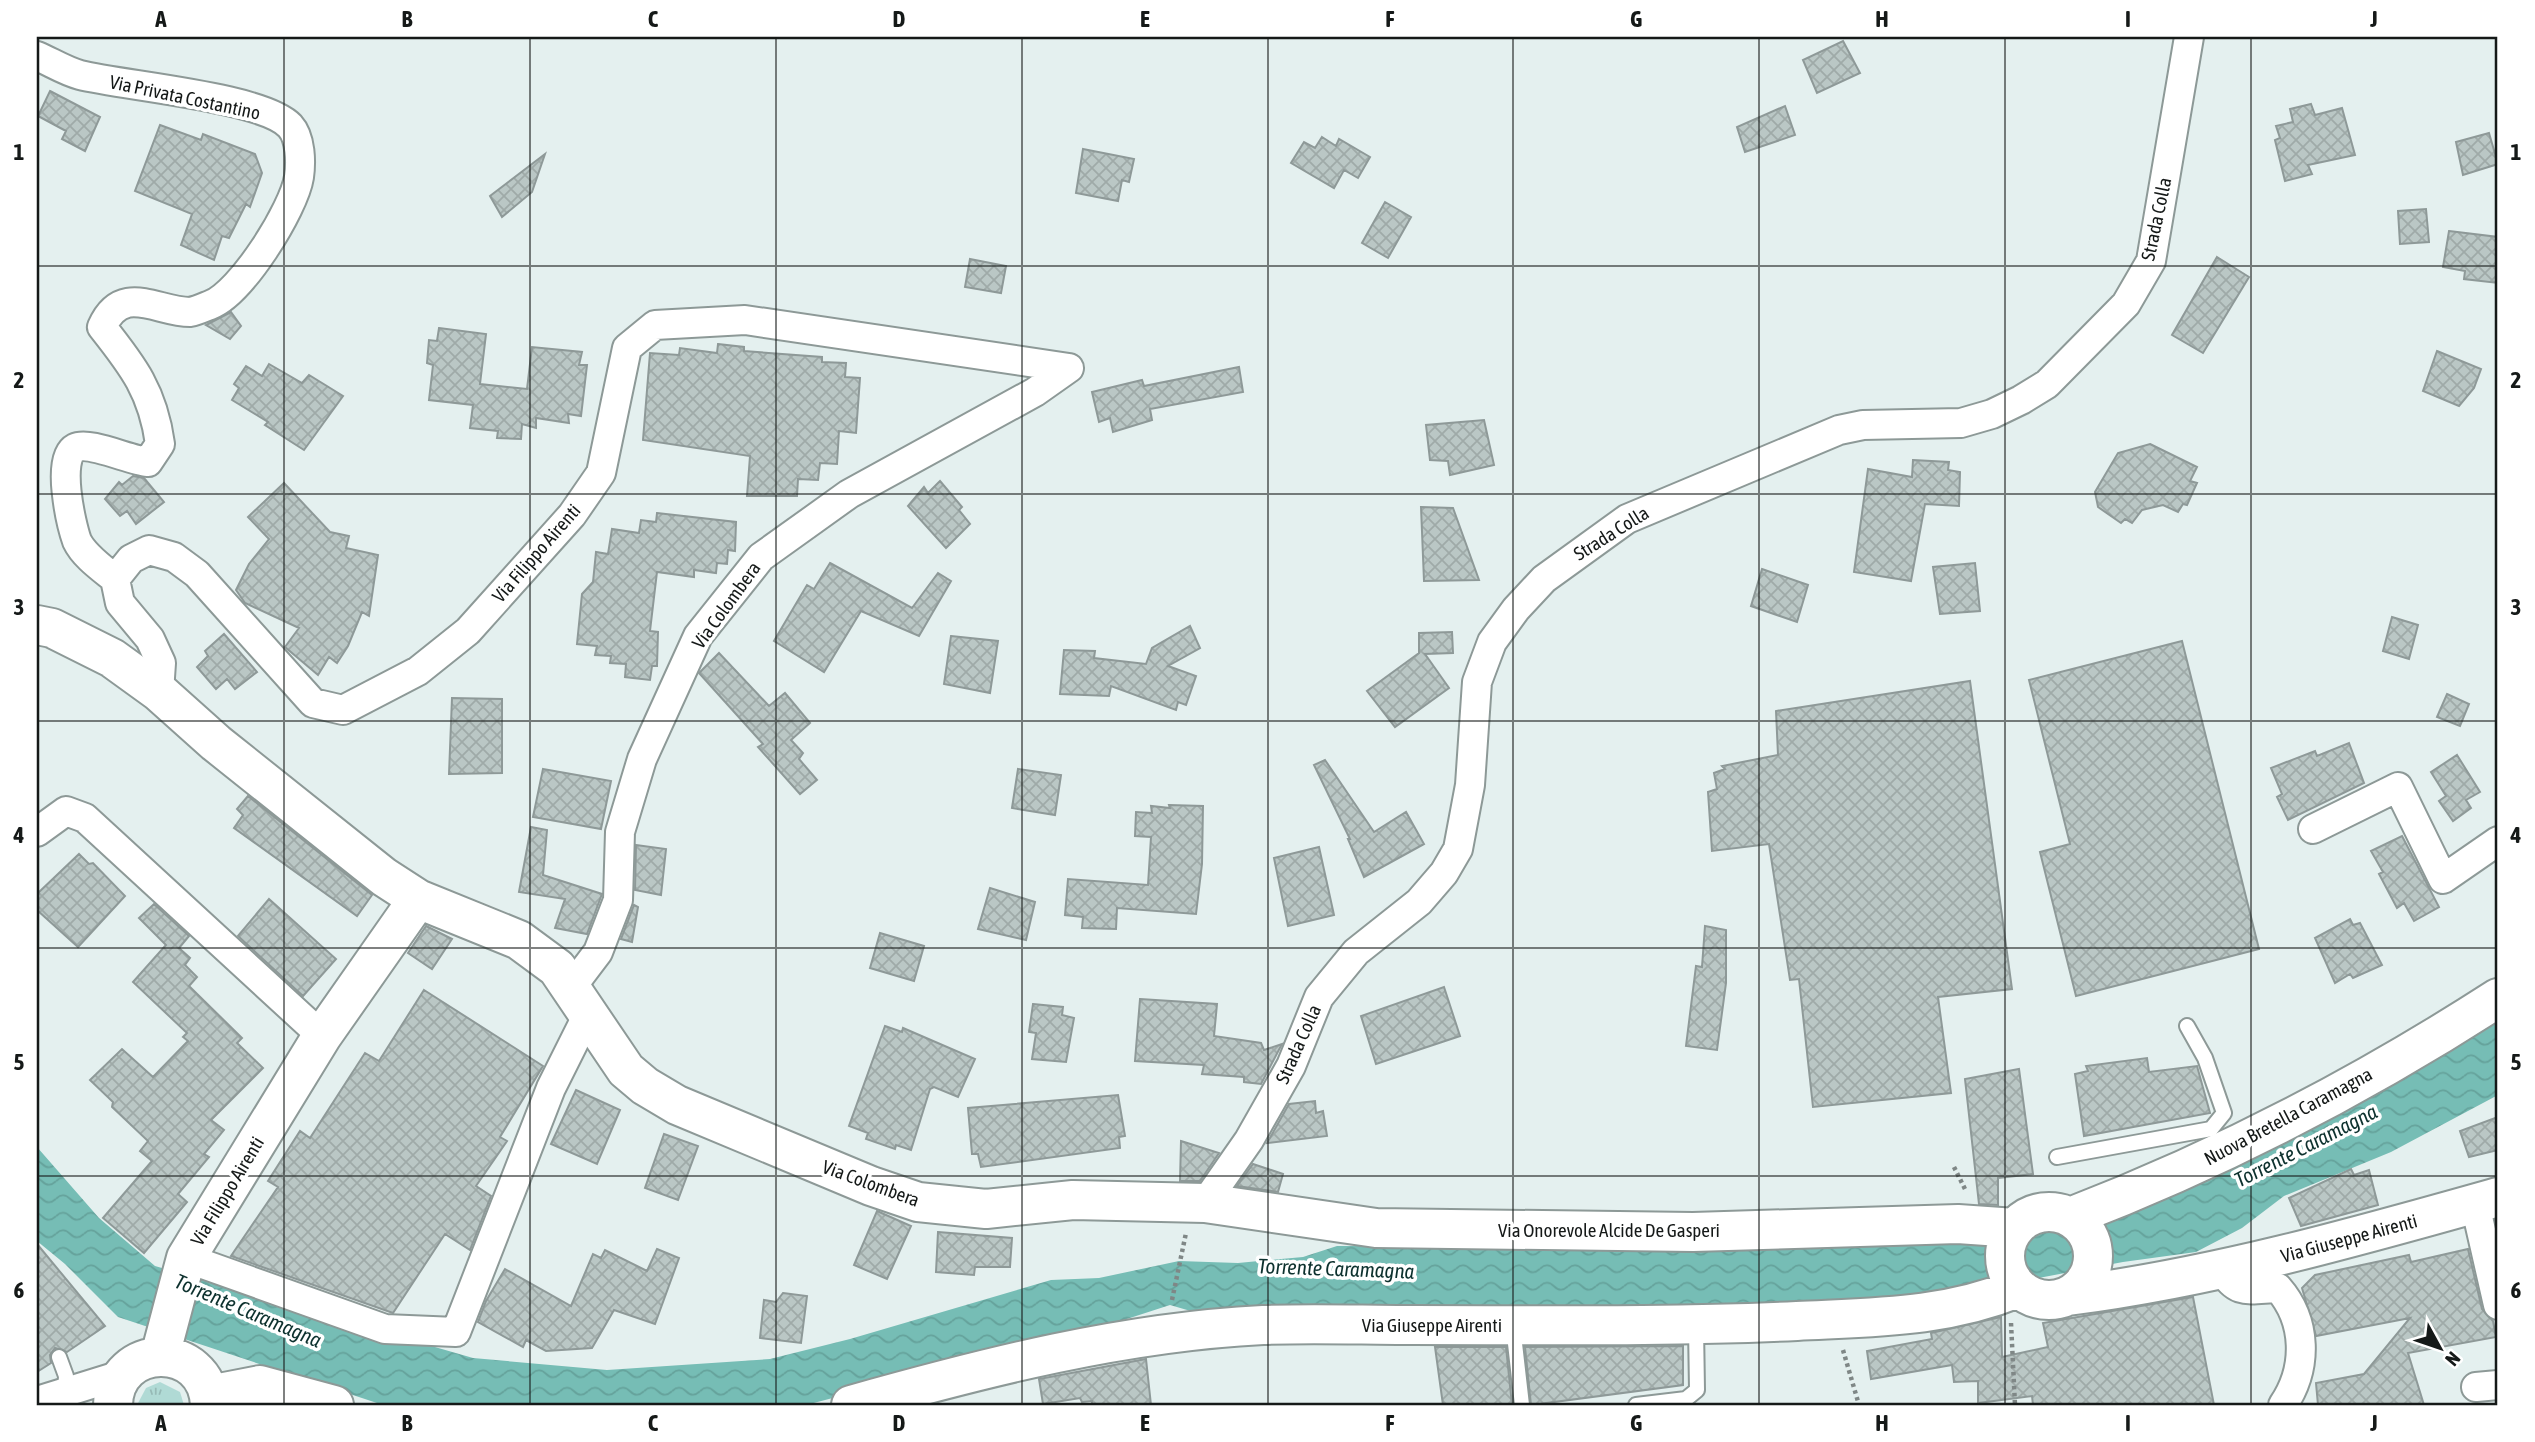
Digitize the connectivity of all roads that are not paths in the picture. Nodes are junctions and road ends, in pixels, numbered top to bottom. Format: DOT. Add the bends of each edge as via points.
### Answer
graph roads {
  1 [pos="2189,37"];
  2 [pos="37,55"];
  3 [pos="1069,368"];
  4 [pos="115,579"];
  5 [pos="37,625"];
  6 [pos="159,692"];
  7 [pos="2314,829"];
  8 [pos="37,832"];
  9 [pos="2498,841"];
  10 [pos="418,899"];
  11 [pos="2498,998"];
  12 [pos="579,1002"];
  13 [pos="2187,1026"];
  14 [pos="322,1036"];
  15 [pos="2057,1157"];
  16 [pos="2486,1200"];
  17 [pos="1196,1215"];
  18 [pos="2070,1217"];
  19 [pos="2015,1228"];
  20 [pos="186,1258"];
  21 [pos="2222,1269"];
  22 [pos="2092,1285"];
  23 [pos="2014,1289"];
  24 [pos="2498,1305"];
  25 [pos="1696,1324"];
  26 [pos="1513,1325"];
  27 [pos="162,1348"];
  28 [pos="59,1357"];
  29 [pos="118,1390"];
  30 [pos="65,1394"];
  31 [pos="210,1400"];
  32 [pos="37,1402"];
  33 [pos="96,1405"];
  34 [pos="334,1405"];
  35 [pos="851,1405"];
  36 [pos="1522,1405"];
  37 [pos="1636,1405"];
  38 [pos="2283,1405"];
  1 -- 17 [label="street, Strada Colla" via="2151,261 2126,304 2047,383 2002,409 1961,422 1839,430 1655,506 1597,539 1544,579 1516,609 1492,642 1477,682 1470,785 1458,849 1419,902 1356,952 1319,997 1292,1066 1249,1140"];
  2 -- 4 [label="street, Via Privata Costantino" via="78,75 261,110 290,126 300,158 299,179 281,220 241,281 214,304 191,312 147,302 123,304 107,316 102,327 141,379 157,421 160,444 148,462 87,446 73,449 66,458 65,481 78,542"];
  3 -- 4 [label="street, Via Filippo Airenti" via="745,320 655,325 627,348 601,473 572,515 468,631 418,671 342,710 313,703 197,574 174,557 149,550 131,559"];
  3 -- 12 [label="street, Via Colombera" via="1035,392 849,494 761,557 698,636 642,759 620,832 618,900"];
  4 -- 6 [label="street" via="120,603 150,639 161,663"];
  5 -- 6 [label="main road" via="112,658"];
  6 -- 10 [label="main road" via="216,743"];
  7 -- 9 [label="street" via="2398,787 2444,880"];
  8 -- 14 [label="street" via="66,811 85,818"];
  10 -- 12 [label="main road, Via Colombera" via="519,940 557,968"];
  10 -- 14 [label="main road, Via Filippo Airenti"];
  11 -- 18 [label="main road, Nuova Bretella Caramagna" via="2253,1138"];
  12 -- 17 [label="main road, Via Colombera" via="626,1070 677,1105 870,1186 919,1202 986,1209 1073,1200"];
  12 -- 20 [label="street, Via Colombera" via="551,1088 456,1332 385,1329"];
  13 -- 15 [label="lane" via="2205,1058 2224,1113 2219,1122 2211,1129"];
  14 -- 20 [label="main road, Via Filippo Airenti"];
  16 -- 21 [label="main road, Via Giuseppe Airenti" via="2285,1257"];
  16 -- 24 [label="street, Via Giuseppe Airenti"];
  17 -- 19 [label="main road, Via Onorevole Alcide De Gasperi" via="1376,1228 1693,1232 1958,1224"];
  18 -- 19 [label="main road" via="2040,1213"];
  18 -- 22 [label="main road" via="2089,1237"];
  19 -- 23 [label="main road" via="2008,1239 2005,1265"];
  20 -- 27 [label="main road, Via Filippo Airenti"];
  21 -- 22 [label="main road, Via Giuseppe Airenti"];
  21 -- 38 [label="street, Via Giuseppe Airenti" via="2230,1284 2241,1289 2278,1288 2290,1302 2302,1331 2298,1376"];
  22 -- 23 [label="main road" via="2042,1300"];
  23 -- 25 [label="main road, Via Giuseppe Airenti" via="1949,1310"];
  25 -- 26 [label="main road, Via Giuseppe Airenti"];
  25 -- 37 [label="lane" via="1697,1390 1686,1399"];
  26 -- 35 [label="main road, Via Giuseppe Airenti" via="1263,1325 1107,1342"];
  26 -- 36 [label="lane"];
  27 -- 29 [label="main road"];
  27 -- 31 [label="main road" via="192,1367 203,1379"];
  28 -- 30 [label="lane" via="66,1376"];
  29 -- 30 [label="street"];
  30 -- 32 [label="street"];
  30 -- 33 [label="street"];
  31 -- 34 [label="main road" via="260,1385"];
}
